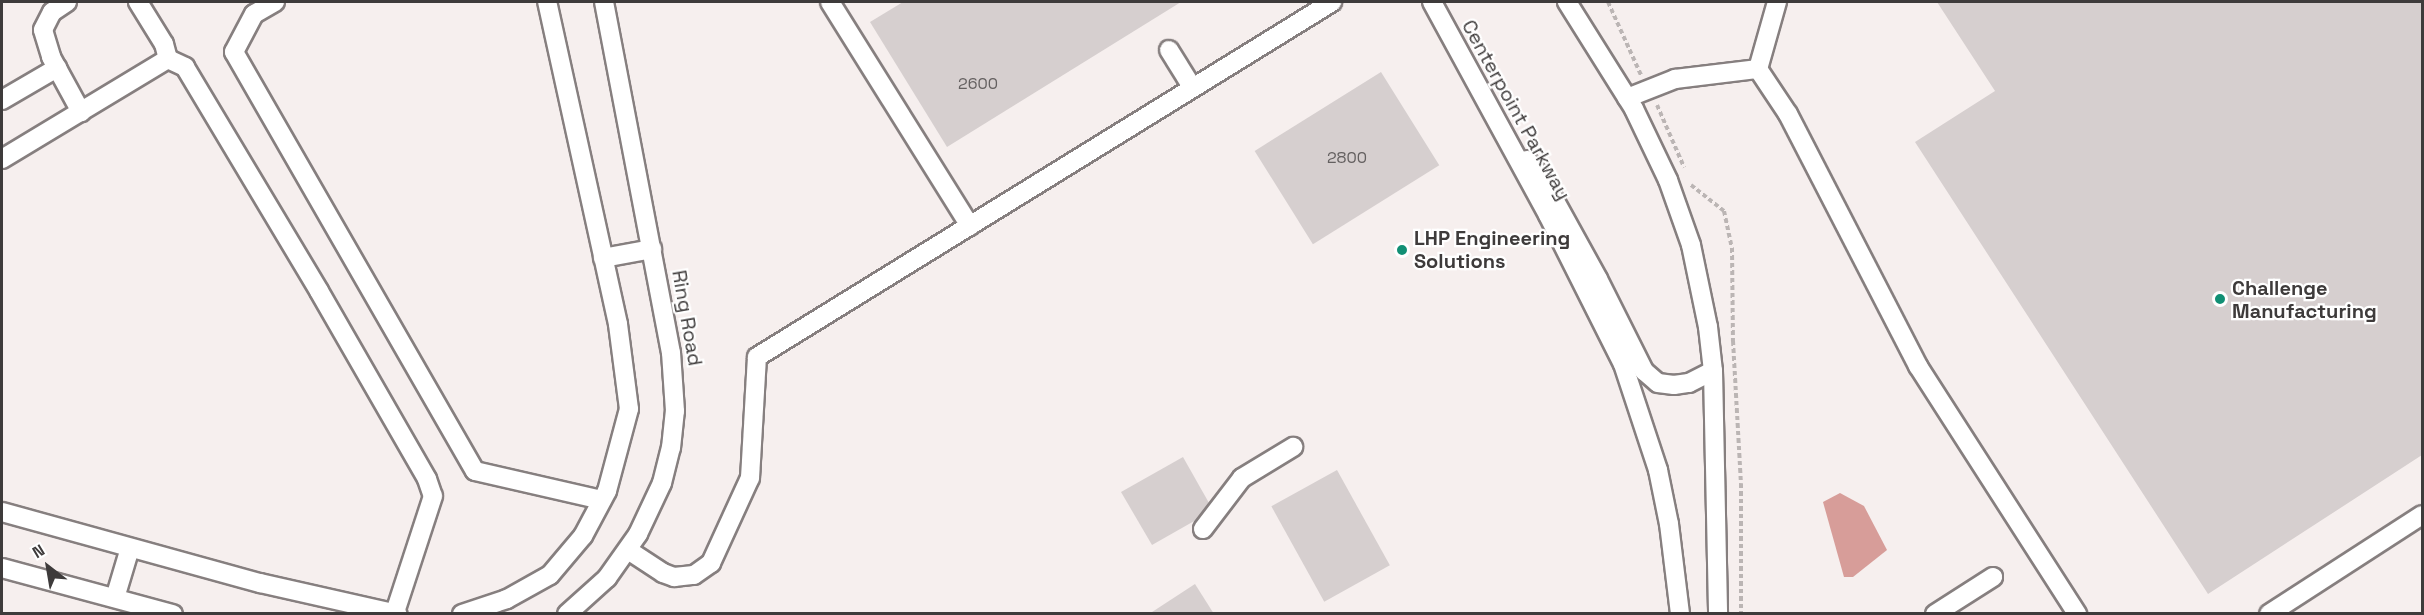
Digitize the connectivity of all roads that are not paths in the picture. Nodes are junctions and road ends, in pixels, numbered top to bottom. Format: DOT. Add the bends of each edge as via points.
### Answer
graph roads {
  1 [pos="67,2"];
  2 [pos="138,2"];
  3 [pos="274,2"];
  4 [pos="547,2"];
  5 [pos="604,2"];
  6 [pos="830,2"];
  7 [pos="1332,2"];
  8 [pos="1432,2"];
  9 [pos="1567,2"];
  10 [pos="1777,2"];
  11 [pos="1169,50"];
  12 [pos="168,59"];
  13 [pos="57,68"];
  14 [pos="1758,69"];
  15 [pos="1192,87"];
  16 [pos="1627,98"];
  17 [pos="2,100"];
  18 [pos="81,112"];
  19 [pos="1500,129"];
  20 [pos="2,159"];
  21 [pos="970,226"];
  22 [pos="652,249"];
  23 [pos="603,258"];
  24 [pos="1713,371"];
  25 [pos="1293,447"];
  26 [pos="602,500"];
  27 [pos="2,512"];
  28 [pos="2422,516"];
  29 [pos="1203,529"];
  30 [pos="129,548"];
  31 [pos="628,550"];
  32 [pos="2,568"];
  33 [pos="1993,577"];
  34 [pos="115,598"];
  35 [pos="396,613"];
  36 [pos="173,614"];
  37 [pos="462,614"];
  38 [pos="567,614"];
  39 [pos="1680,614"];
  40 [pos="1718,614"];
  41 [pos="1935,614"];
  42 [pos="2077,614"];
  43 [pos="2269,614"];
  1 -- 13 [label="street" via="52,12 44,30"];
  2 -- 12 [label="street" via="164,44"];
  3 -- 26 [label="street" via="254,14 234,52 475,471"];
  4 -- 23 [label="street"];
  5 -- 22 [label="street, Ring Road"];
  6 -- 21 [label="street"];
  7 -- 15 [label="street"];
  8 -- 19 [label="street, Centerpoint Parkway"];
  9 -- 16 [label="street"];
  10 -- 14 [label="street"];
  11 -- 15 [label="street"];
  12 -- 18 [label="street"];
  12 -- 35 [label="street" via="185,66 427,479 433,496"];
  13 -- 17 [label="street"];
  13 -- 18 [label="street"];
  14 -- 16 [label="street" via="1675,79"];
  14 -- 42 [label="street" via="1788,114 1918,366"];
  15 -- 21 [label="street"];
  16 -- 24 [label="street" via="1668,180 1691,245"];
  18 -- 20 [label="street"];
  19 -- 24 [label="street" via="1544,181 1644,371 1658,383 1674,385 1689,383"];
  19 -- 39 [label="street, Centerpoint Parkway" via="1623,364 1658,471"];
  21 -- 31 [label="street" via="757,357 750,478 711,563 694,575 674,577"];
  22 -- 23 [label="street"];
  22 -- 31 [label="street, Ring Road" via="671,353 675,411 662,483"];
  23 -- 26 [label="street" via="618,324 629,409"];
  24 -- 40 [label="street"];
  25 -- 29 [label="street" via="1242,478"];
  26 -- 37 [label="street" via="583,536 550,575 507,599"];
  27 -- 30 [label="street"];
  28 -- 43 [label="street"];
  30 -- 34 [label="street"];
  30 -- 35 [label="street" via="260,583"];
  31 -- 38 [label="street, Ring Road" via="607,578"];
  32 -- 34 [label="street"];
  33 -- 41 [label="street"];
  34 -- 36 [label="street"];
}
